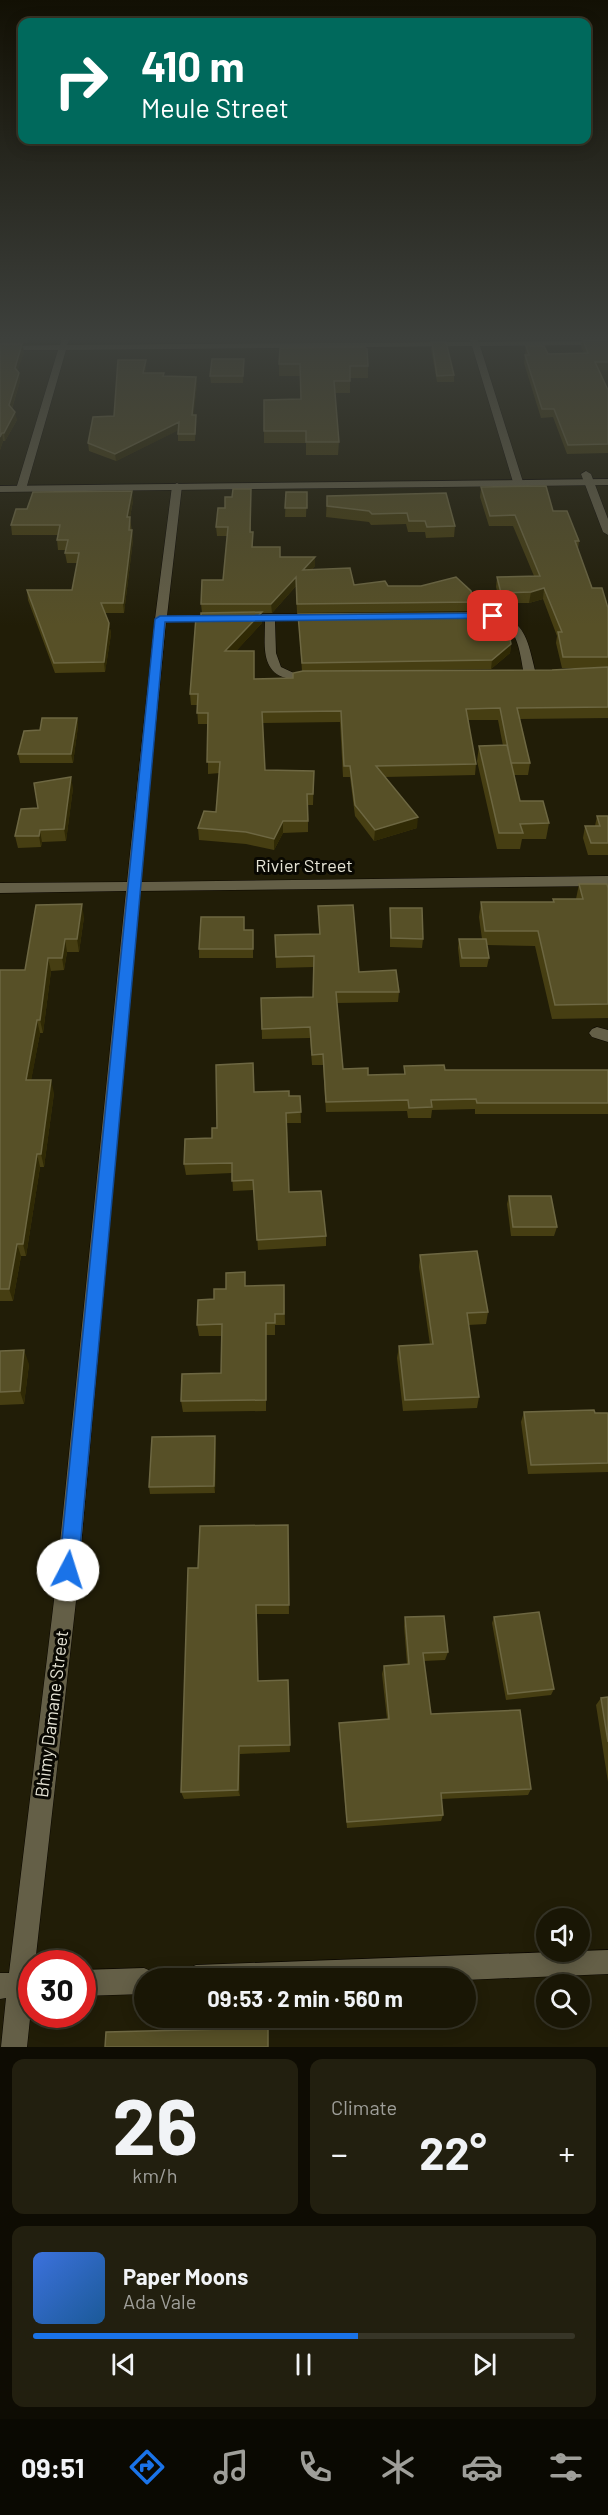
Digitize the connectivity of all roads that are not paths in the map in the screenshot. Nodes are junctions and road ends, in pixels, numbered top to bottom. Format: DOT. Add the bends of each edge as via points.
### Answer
graph roads {
  1 [pos="37,436"];
  2 [pos="504,436"];
  3 [pos="608,474"];
  4 [pos="517,478"];
  5 [pos="588,478"];
  6 [pos="0,479"];
  7 [pos="608,482"];
  8 [pos="22,484"];
  9 [pos="177,486"];
  10 [pos="0,489"];
  11 [pos="608,532"];
  12 [pos="469,616"];
  13 [pos="270,617"];
  14 [pos="328,617"];
  15 [pos="160,619"];
  16 [pos="530,674"];
  17 [pos="320,678"];
  18 [pos="608,881"];
  19 [pos="133,885"];
  20 [pos="0,888"];
  21 [pos="608,1962"];
  22 [pos="454,1968"];
  23 [pos="134,1981"];
  24 [pos="96,1983"];
  25 [pos="17,1986"];
  26 [pos="14,2047"];
  1 -- 8 [label="street"];
  2 -- 4 [label="street"];
  3 -- 5 [label="street"];
  4 -- 5 [label="street"];
  4 -- 8 [label="street"];
  4 -- 9 [label="street"];
  5 -- 7 [label="street"];
  5 -- 11 [label="street"];
  6 -- 8 [label="street"];
  8 -- 9 [label="street"];
  8 -- 10 [label="street"];
  9 -- 15 [label="street, Bhimy Damane Street"];
  12 -- 16 [label="street" via="502,617 516,627"];
  13 -- 14 [label="street"];
  13 -- 15 [label="street"];
  13 -- 17 [label="street" via="274,668 292,677"];
  15 -- 19 [label="street, Bhimy Damane Street"];
  18 -- 19 [label="street, Rivier Street"];
  19 -- 20 [label="street, Rivier Street"];
  19 -- 25 [label="street, Bhimy Damane Street" via="66,1593"];
  21 -- 22 [label="street"];
  23 -- 24 [label="street"];
  25 -- 26 [label="street, Bhimy Damane Street"];
}
